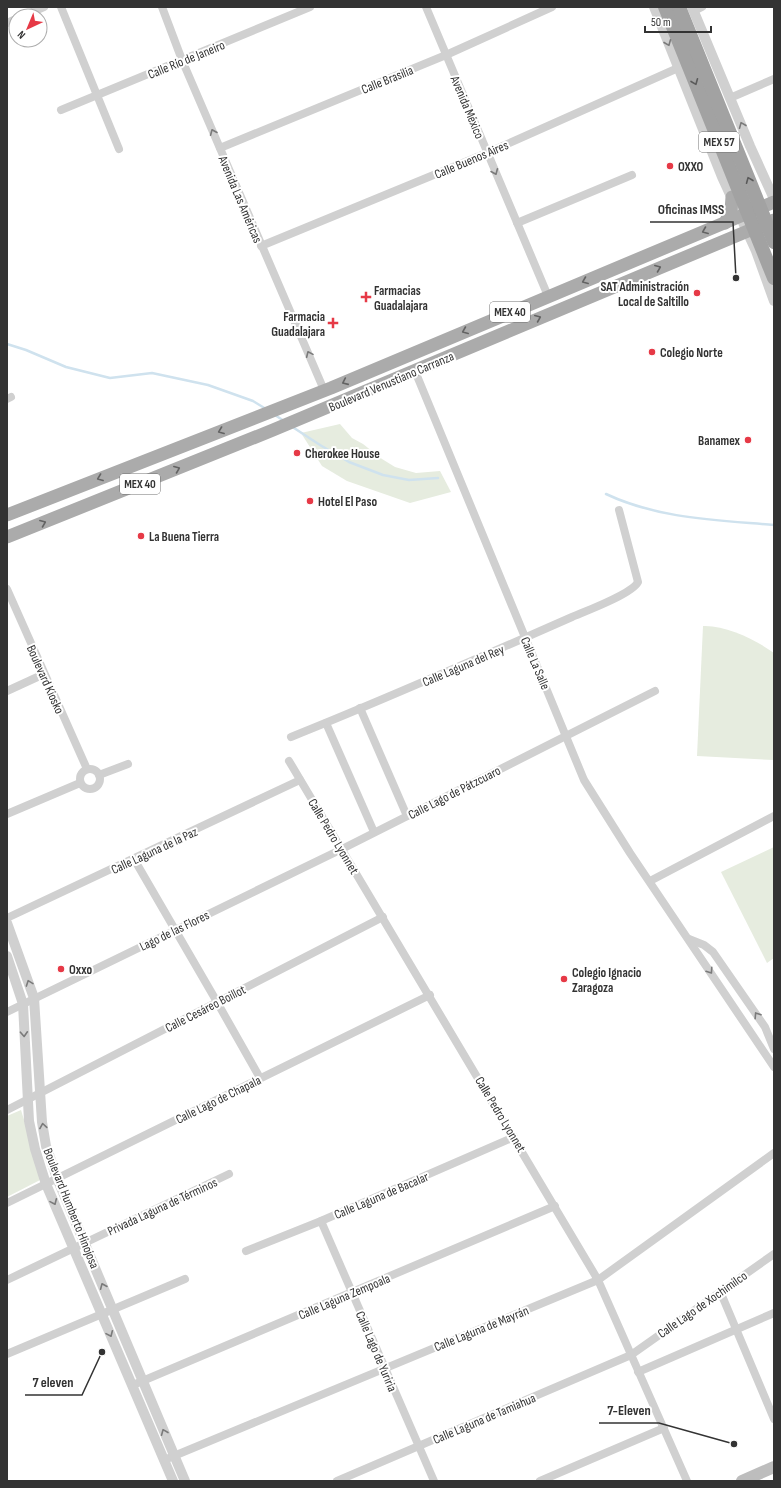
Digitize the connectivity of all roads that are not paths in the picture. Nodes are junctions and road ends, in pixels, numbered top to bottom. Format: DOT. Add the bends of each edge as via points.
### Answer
graph roads {
  1 [pos="60,7"];
  2 [pos="162,7"];
  3 [pos="310,7"];
  4 [pos="426,7"];
  5 [pos="552,7"];
  6 [pos="654,7"];
  7 [pos="665,7"];
  8 [pos="679,7"];
  9 [pos="696,8"];
  10 [pos="446,55"];
  11 [pos="182,60"];
  12 [pos="678,68"];
  13 [pos="774,79"];
  14 [pos="97,95"];
  15 [pos="730,98"];
  16 [pos="61,110"];
  17 [pos="119,148"];
  18 [pos="220,148"];
  19 [pos="487,153"];
  20 [pos="632,175"];
  21 [pos="722,177"];
  22 [pos="765,180"];
  23 [pos="732,197"];
  24 [pos="774,199"];
  25 [pos="774,202"];
  26 [pos="741,216"];
  27 [pos="774,220"];
  28 [pos="517,223"];
  29 [pos="725,223"];
  30 [pos="747,232"];
  31 [pos="774,234"];
  32 [pos="774,242"];
  33 [pos="261,246"];
  34 [pos="757,254"];
  35 [pos="774,278"];
  36 [pos="548,296"];
  37 [pos="774,301"];
  38 [pos="415,371"];
  39 [pos="324,390"];
  40 [pos="619,510"];
  41 [pos="7,515"];
  42 [pos="7,537"];
  43 [pos="7,589"];
  44 [pos="525,638"];
  45 [pos="44,674"];
  46 [pos="7,691"];
  47 [pos="655,691"];
  48 [pos="360,708"];
  49 [pos="326,723"];
  50 [pos="566,735"];
  51 [pos="291,737"];
  52 [pos="289,761"];
  53 [pos="128,764"];
  54 [pos="87,769"];
  55 [pos="100,775"];
  56 [pos="300,780"];
  57 [pos="80,783"];
  58 [pos="7,814"];
  59 [pos="407,816"];
  60 [pos="774,816"];
  61 [pos="374,832"];
  62 [pos="342,849"];
  63 [pos="134,859"];
  64 [pos="650,881"];
  65 [pos="383,917"];
  66 [pos="7,918"];
  67 [pos="7,923"];
  68 [pos="175,929"];
  69 [pos="688,938"];
  70 [pos="7,956"];
  71 [pos="430,995"];
  72 [pos="34,998"];
  73 [pos="217,1002"];
  74 [pos="23,1004"];
  75 [pos="7,1012"];
  76 [pos="774,1049"];
  77 [pos="774,1067"];
  78 [pos="260,1078"];
  79 [pos="39,1093"];
  80 [pos="28,1099"];
  81 [pos="7,1110"];
  82 [pos="514,1137"];
  83 [pos="774,1153"];
  84 [pos="229,1174"];
  85 [pos="57,1178"];
  86 [pos="46,1184"];
  87 [pos="7,1203"];
  88 [pos="555,1206"];
  89 [pos="320,1221"];
  90 [pos="84,1243"];
  91 [pos="74,1248"];
  92 [pos="246,1250"];
  93 [pos="774,1254"];
  94 [pos="185,1278"];
  95 [pos="7,1280"];
  96 [pos="598,1280"];
  97 [pos="720,1291"];
  98 [pos="352,1292"];
  99 [pos="113,1308"];
  100 [pos="774,1313"];
  101 [pos="101,1314"];
  102 [pos="737,1330"];
  103 [pos="7,1354"];
  104 [pos="631,1354"];
  105 [pos="384,1368"];
  106 [pos="638,1372"];
  107 [pos="143,1381"];
  108 [pos="133,1386"];
  109 [pos="774,1419"];
  110 [pos="664,1428"];
  111 [pos="419,1445"];
  112 [pos="174,1456"];
  113 [pos="164,1460"];
  114 [pos="774,1467"];
  115 [pos="173,1481"];
  116 [pos="185,1481"];
  117 [pos="338,1481"];
  118 [pos="434,1481"];
  119 [pos="540,1481"];
  120 [pos="687,1481"];
  121 [pos="742,1481"];
  1 -- 14 [label="street"];
  2 -- 11 [label="street, Avenida Las Américas"];
  3 -- 11 [label="street, Calle Río de Janeiro"];
  4 -- 10 [label="street, Avenida México"];
  5 -- 10 [label="street, Calle Brasilia"];
  6 -- 12 [label="street, one-way"];
  7 -- 35 [label="highway, MEX 57, one-way, bridge"];
  32 -- 8 [label="highway, MEX 57, one-way, bridge"];
  9 -- 15 [label="street"];
  10 -- 18 [label="street, Calle Brasilia"];
  10 -- 19 [label="street, Avenida México"];
  11 -- 14 [label="street, Calle Río de Janeiro"];
  18 -- 11 [label="street, Avenida Las Américas, one-way"];
  12 -- 19 [label="street, Calle Buenos Aires"];
  12 -- 21 [label="street"];
  13 -- 15 [label="street"];
  14 -- 16 [label="street, Calle Río de Janeiro"];
  14 -- 17 [label="street"];
  22 -- 15 [label="street, one-way"];
  18 -- 33 [label="street, Avenida Las Américas"];
  19 -- 28 [label="street, Avenida México, one-way"];
  19 -- 33 [label="street, Calle Buenos Aires"];
  20 -- 28 [label="street"];
  21 -- 22 [label="street" via="737,196 749,200 760,194"];
  21 -- 23 [label="street"];
  22 -- 24 [label="street"];
  23 -- 26 [label="street"];
  23 -- 29 [label="main road" via="731,211"];
  25 -- 26 [label="main road, Boulevard Venustiano Carranza / MEX 40"];
  26 -- 29 [label="main road, Boulevard Venustiano Carranza / MEX 40"];
  26 -- 30 [label="street"];
  27 -- 30 [label="main road, Boulevard Venustiano Carranza / MEX 40"];
  28 -- 36 [label="street, Avenida México"];
  29 -- 36 [label="main road, Boulevard Venustiano Carranza / MEX 40, one-way"];
  30 -- 34 [label="street"];
  38 -- 30 [label="main road, Boulevard Venustiano Carranza / MEX 40, one-way"];
  31 -- 34 [label="street" via="762,240"];
  39 -- 33 [label="street, Avenida Las Américas, one-way"];
  34 -- 37 [label="street"];
  36 -- 39 [label="main road, Boulevard Venustiano Carranza / MEX 40, one-way"];
  42 -- 38 [label="main road, Boulevard Venustiano Carranza / MEX 40, one-way"];
  38 -- 44 [label="street, Calle La Salle"];
  39 -- 41 [label="main road, Boulevard Venustiano Carranza / MEX 40, one-way"];
  40 -- 44 [label="street, Calle Laguna del Rey" via="638,582 617,597"];
  43 -- 45 [label="street, Boulevard Kiosko"];
  44 -- 48 [label="street, Calle Laguna del Rey"];
  44 -- 50 [label="street, Calle La Salle"];
  45 -- 46 [label="street"];
  45 -- 54 [label="street, Boulevard Kiosko"];
  47 -- 50 [label="street, Calle Lago de Pátzcuaro"];
  48 -- 49 [label="street, Calle Laguna del Rey"];
  48 -- 59 [label="street"];
  49 -- 51 [label="street, Calle Laguna del Rey"];
  49 -- 61 [label="street"];
  50 -- 59 [label="street, Calle Lago de Pátzcuaro"];
  50 -- 64 [label="street, Calle La Salle" via="584,780"];
  52 -- 56 [label="street, Calle Pedro Lyonnet"];
  53 -- 55 [label="street"];
  54 -- 55 [label="street" via="94,770"];
  54 -- 57 [label="street" via="80,774"];
  55 -- 57 [label="street" via="100,782 96,788 88,789"];
  56 -- 62 [label="street, Calle Pedro Lyonnet"];
  56 -- 63 [label="street, Calle Laguna de la Paz"];
  57 -- 58 [label="street"];
  59 -- 61 [label="street, Calle Lago de Pátzcuaro"];
  60 -- 64 [label="street"];
  61 -- 62 [label="street, Calle Lago de Pátzcuaro"];
  62 -- 65 [label="street, Calle Pedro Lyonnet"];
  62 -- 68 [label="street, Lago de las Flores"];
  63 -- 66 [label="street, Calle Laguna de la Paz"];
  63 -- 68 [label="street"];
  64 -- 69 [label="street, Calle La Salle"];
  65 -- 71 [label="street, Calle Pedro Lyonnet"];
  65 -- 73 [label="street, Calle Cesáreo Boillot"];
  72 -- 67 [label="street, Boulevard Humberto Hinojosa, one-way"];
  68 -- 72 [label="street, Lago de las Flores"];
  68 -- 73 [label="street"];
  76 -- 69 [label="street, one-way" via="765,1027 713,952"];
  69 -- 77 [label="street, Calle La Salle, one-way"];
  70 -- 74 [label="street, Boulevard Humberto Hinojosa"];
  71 -- 78 [label="street, Calle Lago de Chapala"];
  71 -- 82 [label="street, Calle Pedro Lyonnet"];
  72 -- 74 [label="street, Lago de las Flores"];
  72 -- 79 [label="street, Boulevard Humberto Hinojosa"];
  73 -- 78 [label="street"];
  73 -- 79 [label="street, Calle Cesáreo Boillot"];
  74 -- 75 [label="street, Lago de las Flores"];
  74 -- 80 [label="street, Boulevard Humberto Hinojosa, one-way"];
  78 -- 85 [label="street, Calle Lago de Chapala"];
  79 -- 80 [label="street, Calle Cesáreo Boillot"];
  85 -- 79 [label="street, Boulevard Humberto Hinojosa, one-way" via="46,1146"];
  80 -- 81 [label="street, Calle Cesáreo Boillot"];
  80 -- 86 [label="street, Boulevard Humberto Hinojosa" via="29,1121"];
  82 -- 88 [label="street, Calle Pedro Lyonnet"];
  82 -- 89 [label="street, Calle Laguna de Bacalar"];
  83 -- 96 [label="street, Calle Laguna de Mayrán"];
  84 -- 90 [label="street, Privada Laguna de Términos"];
  85 -- 86 [label="street, Calle Lago de Chapala"];
  85 -- 90 [label="street, Boulevard Humberto Hinojosa"];
  86 -- 87 [label="street, Calle Lago de Chapala"];
  86 -- 91 [label="street, Boulevard Humberto Hinojosa, one-way"];
  88 -- 96 [label="street, Calle Pedro Lyonnet"];
  88 -- 98 [label="street, Calle Laguna Zempoala"];
  89 -- 92 [label="street, Calle Laguna de Bacalar"];
  89 -- 98 [label="street, Calle Lago de Yuriria"];
  90 -- 91 [label="street, Privada Laguna de Términos"];
  99 -- 90 [label="street, Boulevard Humberto Hinojosa, one-way"];
  91 -- 95 [label="street, Privada Laguna de Términos"];
  91 -- 101 [label="street, Boulevard Humberto Hinojosa"];
  93 -- 97 [label="street, Calle Lago de Xochimilco"];
  94 -- 99 [label="street"];
  96 -- 104 [label="street, Calle Pedro Lyonnet"];
  96 -- 105 [label="street, Calle Laguna de Mayrán"];
  97 -- 102 [label="street"];
  97 -- 104 [label="street, Calle Lago de Xochimilco"];
  98 -- 105 [label="street, Calle Lago de Yuriria"];
  98 -- 107 [label="street, Calle Laguna Zempoala"];
  99 -- 101 [label="street"];
  99 -- 107 [label="street, Boulevard Humberto Hinojosa"];
  100 -- 102 [label="street"];
  101 -- 103 [label="street"];
  101 -- 108 [label="street, Boulevard Humberto Hinojosa, one-way"];
  102 -- 106 [label="street"];
  102 -- 109 [label="street"];
  104 -- 106 [label="street, Calle Pedro Lyonnet"];
  104 -- 111 [label="street, Calle Laguna de Tamiahua"];
  105 -- 111 [label="street, Calle Lago de Yuriria"];
  105 -- 112 [label="street, Calle Laguna de Mayrán"];
  106 -- 110 [label="street, Calle Pedro Lyonnet"];
  107 -- 108 [label="street, Calle Laguna Zempoala"];
  112 -- 107 [label="street, Boulevard Humberto Hinojosa, one-way"];
  108 -- 113 [label="street, Boulevard Humberto Hinojosa"];
  110 -- 119 [label="street"];
  110 -- 120 [label="street, Calle Pedro Lyonnet"];
  111 -- 117 [label="street, Calle Laguna de Tamiahua"];
  111 -- 118 [label="street, Calle Lago de Yuriria"];
  112 -- 113 [label="street, Calle Laguna de Mayrán"];
  112 -- 116 [label="street, Boulevard Humberto Hinojosa"];
  113 -- 115 [label="street, Boulevard Humberto Hinojosa"];
  114 -- 121 [label="main road"];
}
